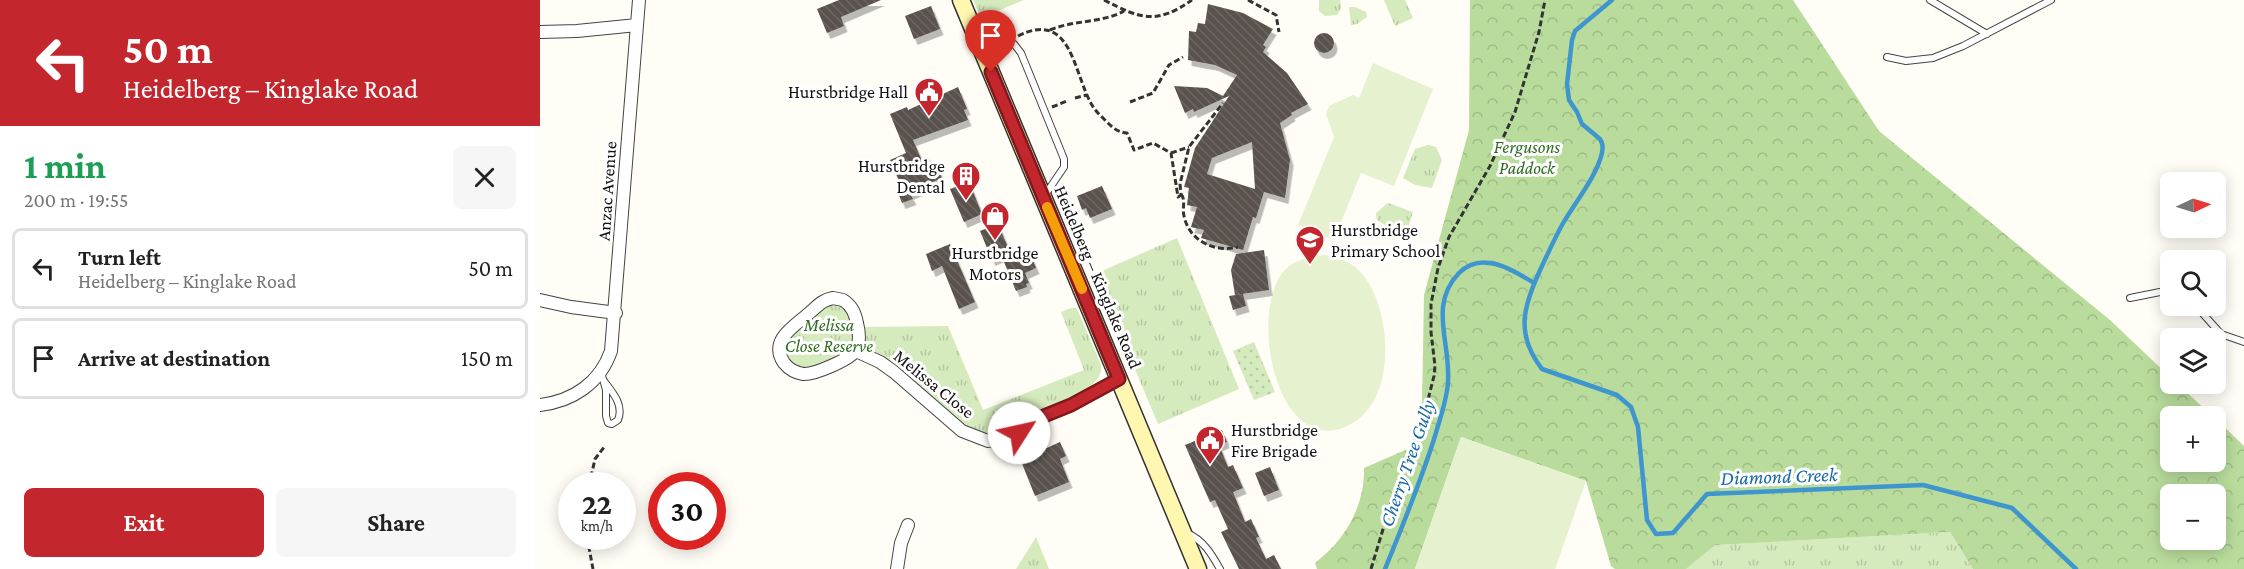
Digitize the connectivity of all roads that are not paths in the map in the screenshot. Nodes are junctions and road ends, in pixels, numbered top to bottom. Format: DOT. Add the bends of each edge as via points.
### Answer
graph roads {
  1 [pos="639,0"];
  2 [pos="961,0"];
  3 [pos="1930,0"];
  4 [pos="2051,0"];
  5 [pos="637,25"];
  6 [pos="972,27"];
  7 [pos="540,32"];
  8 [pos="1987,33"];
  9 [pos="1887,57"];
  10 [pos="1043,197"];
  11 [pos="2160,292"];
  12 [pos="2130,298"];
  13 [pos="540,300"];
  14 [pos="616,313"];
  15 [pos="2205,316"];
  16 [pos="2244,342"];
  17 [pos="856,351"];
  18 [pos="602,377"];
  19 [pos="1119,379"];
  20 [pos="540,405"];
  21 [pos="908,525"];
  22 [pos="1184,531"];
  23 [pos="897,569"];
  24 [pos="1198,569"];
  25 [pos="1220,569"];
  1 -- 5 [label="street, Anzac Avenue"];
  2 -- 6 [label="main road, Heidelberg – Kinglake Road"];
  3 -- 8 [label="lane"];
  4 -- 8 [label="lane"];
  5 -- 7 [label="street"];
  5 -- 14 [label="street, Anzac Avenue"];
  6 -- 10 [label="main road, Heidelberg – Kinglake Road"];
  6 -- 10 [label="lane" via="1011,42 1021,54 1064,159 1064,167"];
  8 -- 9 [label="lane" via="1934,58 1906,62"];
  10 -- 19 [label="main road, Heidelberg – Kinglake Road"];
  11 -- 12 [label="lane"];
  13 -- 14 [label="street"];
  14 -- 18 [label="street, Anzac Avenue" via="611,351"];
  15 -- 16 [label="lane" via="2221,334"];
  17 -- 17 [label="street" via="842,361 806,374 788,367 780,346 788,329 822,302 838,298 851,306 856,317"];
  17 -- 19 [label="street, Melissa Close" via="888,366 962,431 988,441 1013,436 1039,418"];
  18 -- 18 [label="lane, Anzac Avenue" via="620,409 618,420 612,424 606,419 607,396"];
  18 -- 20 [label="street" via="572,397"];
  19 -- 22 [label="main road, Heidelberg – Kinglake Road"];
  21 -- 23 [label="street"];
  22 -- 24 [label="main road, Heidelberg – Kinglake Road"];
  22 -- 25 [label="lane" via="1201,541"];
}
